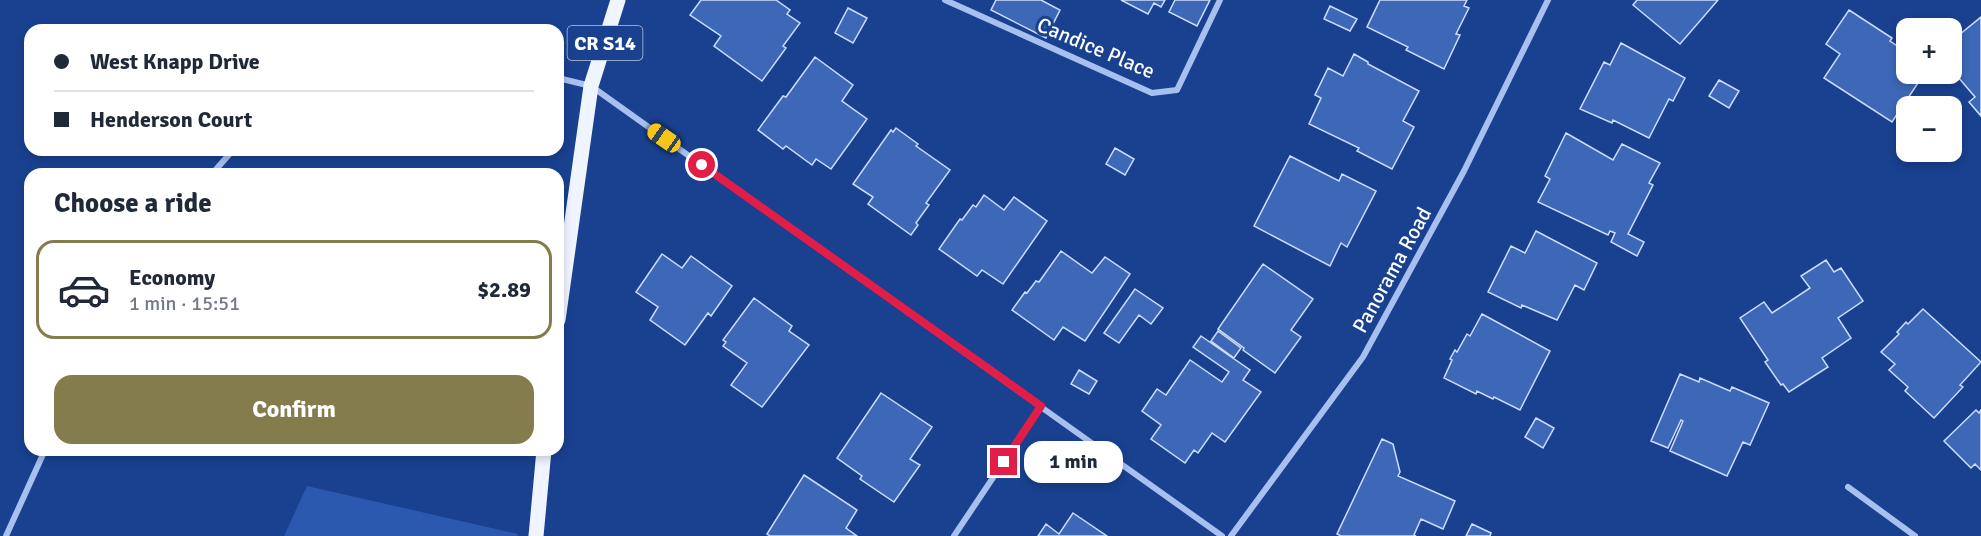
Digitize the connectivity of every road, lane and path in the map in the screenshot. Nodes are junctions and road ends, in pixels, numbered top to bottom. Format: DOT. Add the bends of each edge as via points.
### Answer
graph roads {
  1 [pos="618,0"];
  2 [pos="945,0"];
  3 [pos="1220,0"];
  4 [pos="1548,0"];
  5 [pos="564,79"];
  6 [pos="591,86"];
  7 [pos="228,156"];
  8 [pos="217,168"];
  9 [pos="564,277"];
  10 [pos="1041,406"];
  11 [pos="42,456"];
  12 [pos="543,456"];
  13 [pos="1848,487"];
  14 [pos="6,536"];
  15 [pos="536,536"];
  16 [pos="954,536"];
  17 [pos="1222,536"];
  18 [pos="1231,536"];
  19 [pos="1915,536"];
  1 -- 6 [label="main road, CR S14"];
  2 -- 3 [label="street, Candice Place" via="1152,93 1177,90"];
  4 -- 18 [label="street, Panorama Road" via="1464,171 1363,357"];
  5 -- 6 [label="street"];
  6 -- 9 [label="main road, CR S14"];
  6 -- 10 [label="street"];
  7 -- 8 [label="street"];
  10 -- 16 [label="street"];
  10 -- 17 [label="street"];
  11 -- 14 [label="street"];
  12 -- 15 [label="main road"];
  13 -- 19 [label="street"];
}
